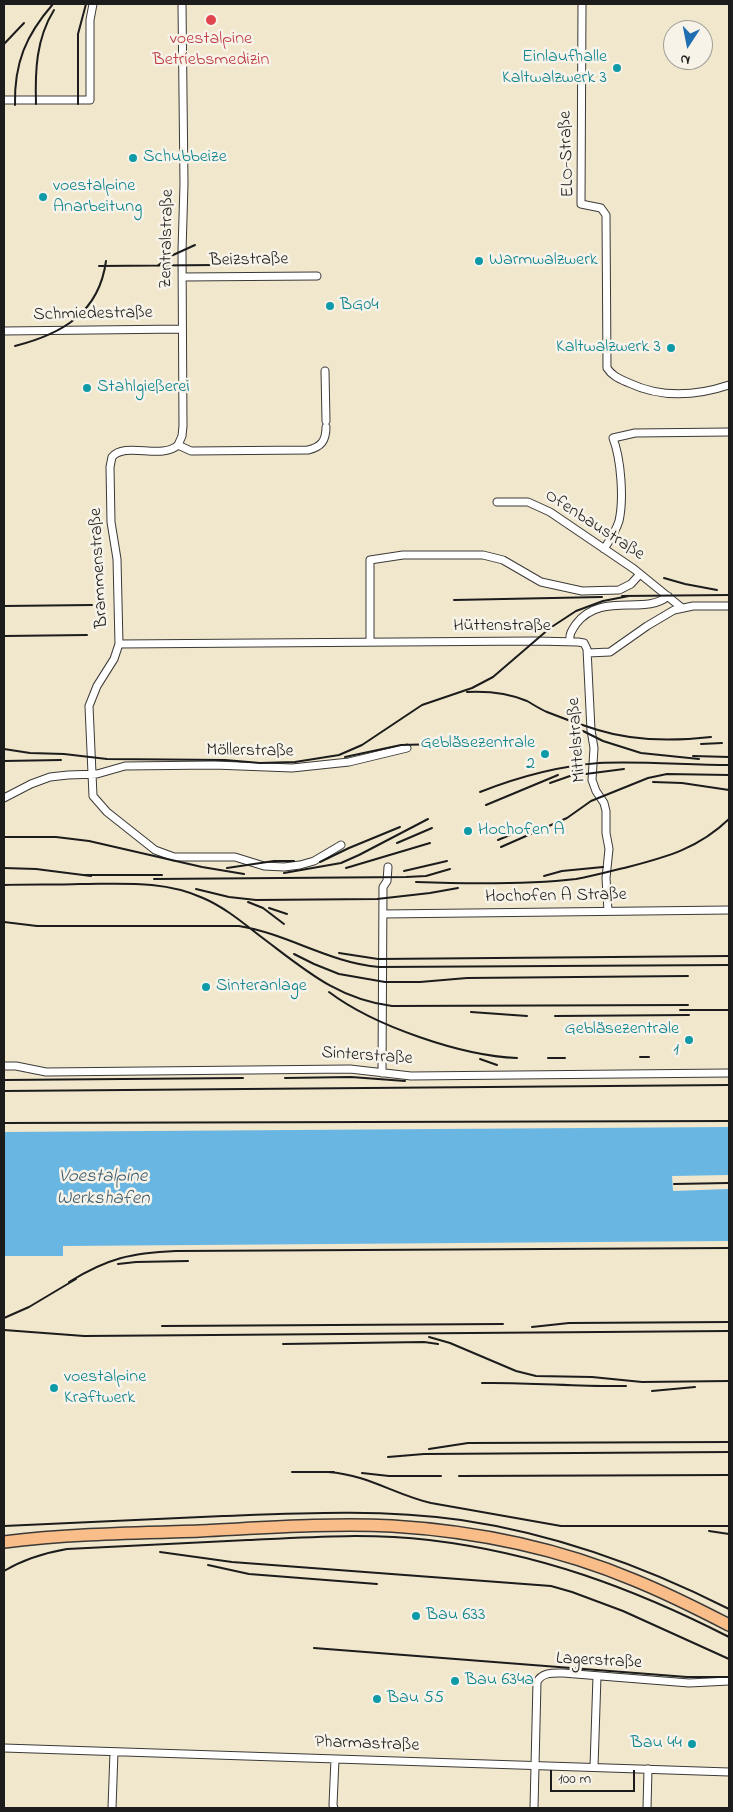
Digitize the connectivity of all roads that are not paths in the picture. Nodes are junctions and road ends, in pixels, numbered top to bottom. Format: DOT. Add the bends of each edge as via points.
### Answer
graph roads {
  1 [pos="93,4"];
  2 [pos="182,4"];
  3 [pos="582,4"];
  4 [pos="4,100"];
  5 [pos="317,276"];
  6 [pos="182,277"];
  7 [pos="182,329"];
  8 [pos="4,331"];
  9 [pos="325,371"];
  10 [pos="729,385"];
  11 [pos="729,432"];
  12 [pos="178,444"];
  13 [pos="497,502"];
  14 [pos="604,549"];
  15 [pos="640,574"];
  16 [pos="668,596"];
  17 [pos="729,606"];
  18 [pos="682,608"];
  19 [pos="370,642"];
  20 [pos="570,642"];
  21 [pos="119,644"];
  22 [pos="588,653"];
  23 [pos="407,748"];
  24 [pos="91,774"];
  25 [pos="4,798"];
  26 [pos="341,844"];
  27 [pos="388,867"];
  28 [pos="729,910"];
  29 [pos="608,911"];
  30 [pos="382,914"];
  31 [pos="4,1066"];
  32 [pos="382,1073"];
  33 [pos="729,1073"];
  34 [pos="4,1536"];
  35 [pos="4,1542"];
  36 [pos="729,1617"];
  37 [pos="729,1625"];
  38 [pos="597,1676"];
  39 [pos="729,1681"];
  40 [pos="4,1748"];
  41 [pos="114,1752"];
  42 [pos="335,1759"];
  43 [pos="535,1765"];
  44 [pos="594,1767"];
  45 [pos="648,1769"];
  46 [pos="729,1772"];
  47 [pos="112,1808"];
  48 [pos="334,1808"];
  49 [pos="534,1808"];
  50 [pos="647,1808"];
  1 -- 4 [label="street" via="90,100"];
  2 -- 6 [label="street, Zentralstraße"];
  3 -- 10 [label="street, ELO-Straße" via="581,204 601,208 606,215 607,368 617,378 659,393 701,393"];
  5 -- 6 [label="street, Beizstraße"];
  6 -- 7 [label="street, Zentralstraße"];
  7 -- 8 [label="street, Schmiedestraße"];
  7 -- 12 [label="street, Zentralstraße" via="183,426"];
  9 -- 12 [label="street" via="325,440 316,448 191,451"];
  11 -- 14 [label="street" via="635,433 613,438 619,458 620,513 617,526"];
  12 -- 21 [label="street, Brammenstraße" via="162,451 124,451 114,455 110,467"];
  13 -- 14 [label="street, Ofenbaustraße" via="531,502"];
  14 -- 15 [label="street, Ofenbaustraße"];
  15 -- 16 [label="street, Ofenbaustraße"];
  15 -- 19 [label="street" via="619,590 582,591 541,582 502,560 483,555 403,555 370,560"];
  16 -- 18 [label="street"];
  16 -- 20 [label="street, Hüttenstraße" via="656,603 592,610 572,629"];
  17 -- 18 [label="street"];
  18 -- 22 [label="street" via="647,626 610,652"];
  19 -- 20 [label="street, Hüttenstraße"];
  19 -- 21 [label="street, Hüttenstraße"];
  20 -- 22 [label="street" via="584,643"];
  21 -- 24 [label="street, Brammenstraße" via="89,706"];
  22 -- 29 [label="street, Mittelstraße" via="594,748 592,780 606,811"];
  23 -- 24 [label="street, Möllerstraße" via="349,762 292,768 124,766"];
  24 -- 25 [label="street, Möllerstraße" via="45,779"];
  24 -- 26 [label="street, Brammenstraße" via="93,796 107,812 155,850 174,856 235,857 272,868 314,861"];
  27 -- 30 [label="street"];
  28 -- 29 [label="street, Hochofen A Straße"];
  29 -- 30 [label="street, Hochofen A Straße"];
  30 -- 32 [label="street"];
  31 -- 32 [label="street, Sinterstraße" via="46,1072 350,1069"];
  32 -- 33 [label="street, Sinterstraße" via="410,1076"];
  34 -- 36 [label="main road" via="310,1519 427,1523 503,1534 582,1554 636,1573"];
  35 -- 37 [label="main road" via="320,1525 392,1526 442,1531 502,1540 580,1560 633,1579"];
  38 -- 39 [label="street, Lagerstraße" via="689,1683"];
  38 -- 43 [label="street, Lagerstraße" via="554,1673 538,1679"];
  38 -- 44 [label="street"];
  40 -- 41 [label="street, Pharmastraße"];
  41 -- 42 [label="street, Pharmastraße"];
  41 -- 47 [label="street"];
  42 -- 43 [label="street, Pharmastraße"];
  42 -- 48 [label="street"];
  43 -- 44 [label="street, Pharmastraße"];
  43 -- 49 [label="street, Lagerstraße"];
  44 -- 45 [label="street, Pharmastraße"];
  45 -- 46 [label="street, Pharmastraße"];
  45 -- 50 [label="street"];
}
